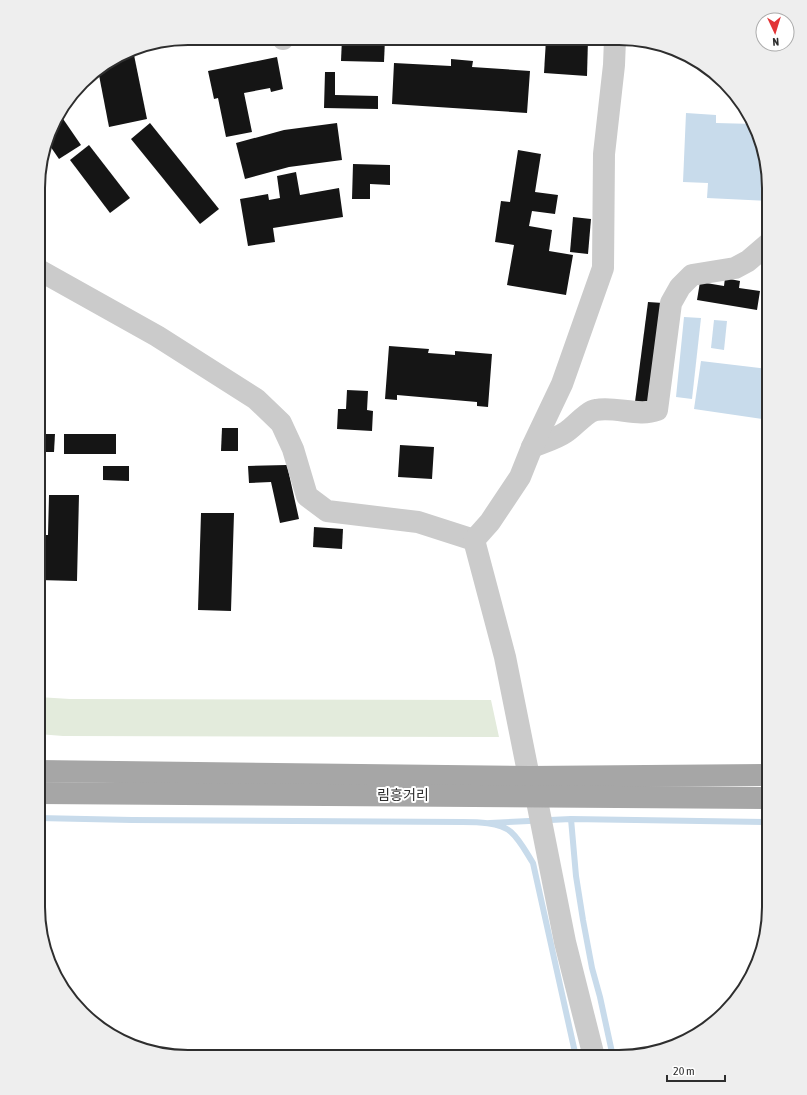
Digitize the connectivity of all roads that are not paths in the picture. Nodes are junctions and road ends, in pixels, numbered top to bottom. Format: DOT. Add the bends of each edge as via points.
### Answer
graph roads {
  1 [pos="615,45"];
  2 [pos="762,249"];
  3 [pos="45,273"];
  4 [pos="532,447"];
  5 [pos="474,540"];
  6 [pos="45,771"];
  7 [pos="762,775"];
  8 [pos="533,786"];
  9 [pos="45,793"];
  10 [pos="762,798"];
  11 [pos="592,1050"];
  1 -- 4 [label="street" via="604,154 603,268 562,384"];
  2 -- 4 [label="street" via="735,268 692,276 680,287 671,303 657,410 650,413 609,408 594,410 568,431"];
  3 -- 5 [label="street" via="157,336 256,399 281,423 294,449 307,496 327,511 418,522"];
  4 -- 5 [label="street" via="520,477 490,522"];
  5 -- 8 [label="street" via="505,657"];
  6 -- 8 [label="main road, 림흥거리"];
  7 -- 8 [label="main road, 림흥거리"];
  8 -- 9 [label="main road, 림흥거리"];
  8 -- 10 [label="main road, 림흥거리"];
  8 -- 11 [label="street" via="565,942"];
}
